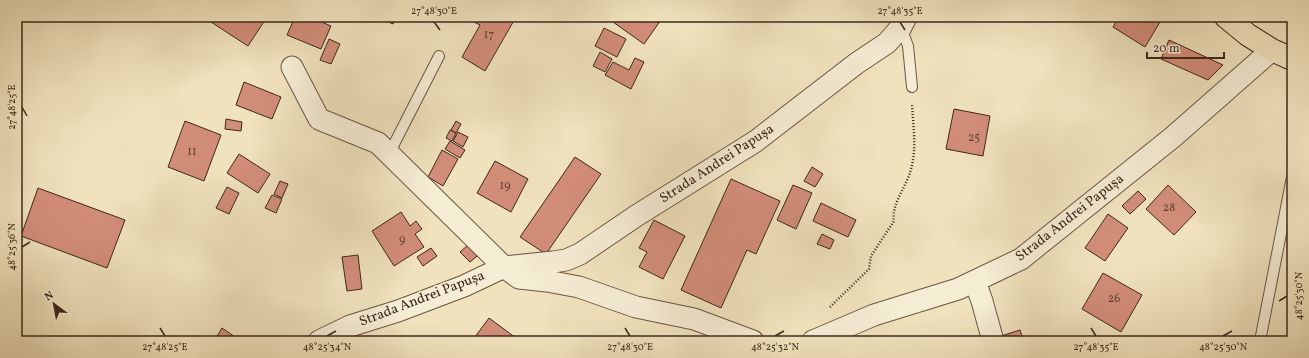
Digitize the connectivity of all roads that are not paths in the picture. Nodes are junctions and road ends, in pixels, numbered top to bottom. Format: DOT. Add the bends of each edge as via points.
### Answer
graph roads {
  1 [pos="1226,17"];
  2 [pos="904,22"];
  3 [pos="1272,50"];
  4 [pos="439,56"];
  5 [pos="1292,59"];
  6 [pos="292,67"];
  7 [pos="912,87"];
  8 [pos="389,154"];
  9 [pos="1292,177"];
  10 [pos="504,267"];
  11 [pos="975,282"];
  12 [pos="319,341"];
  13 [pos="752,341"];
  14 [pos="813,341"];
  15 [pos="993,341"];
  16 [pos="1260,341"];
  1 -- 3 [label="main road"];
  2 -- 7 [label="lane"];
  2 -- 10 [label="street, Strada Andrei Papușa" via="888,43 857,63 756,141 580,254 566,260"];
  3 -- 5 [label="main road"];
  3 -- 11 [label="street, Strada Andrei Papușa" via="1173,137 1020,259"];
  4 -- 8 [label="lane"];
  6 -- 8 [label="street, Strada Andrei Papușa" via="319,119 378,143"];
  8 -- 10 [label="street, Strada Andrei Papușa"];
  9 -- 16 [label="lane"];
  10 -- 12 [label="street, Strada Andrei Papușa" via="464,286 350,326"];
  10 -- 13 [label="street, Strada Andrei Papușa" via="519,278 579,288 636,307 694,319"];
  11 -- 14 [label="street, Strada Andrei Papușa" via="874,315"];
  11 -- 15 [label="street"];
}
